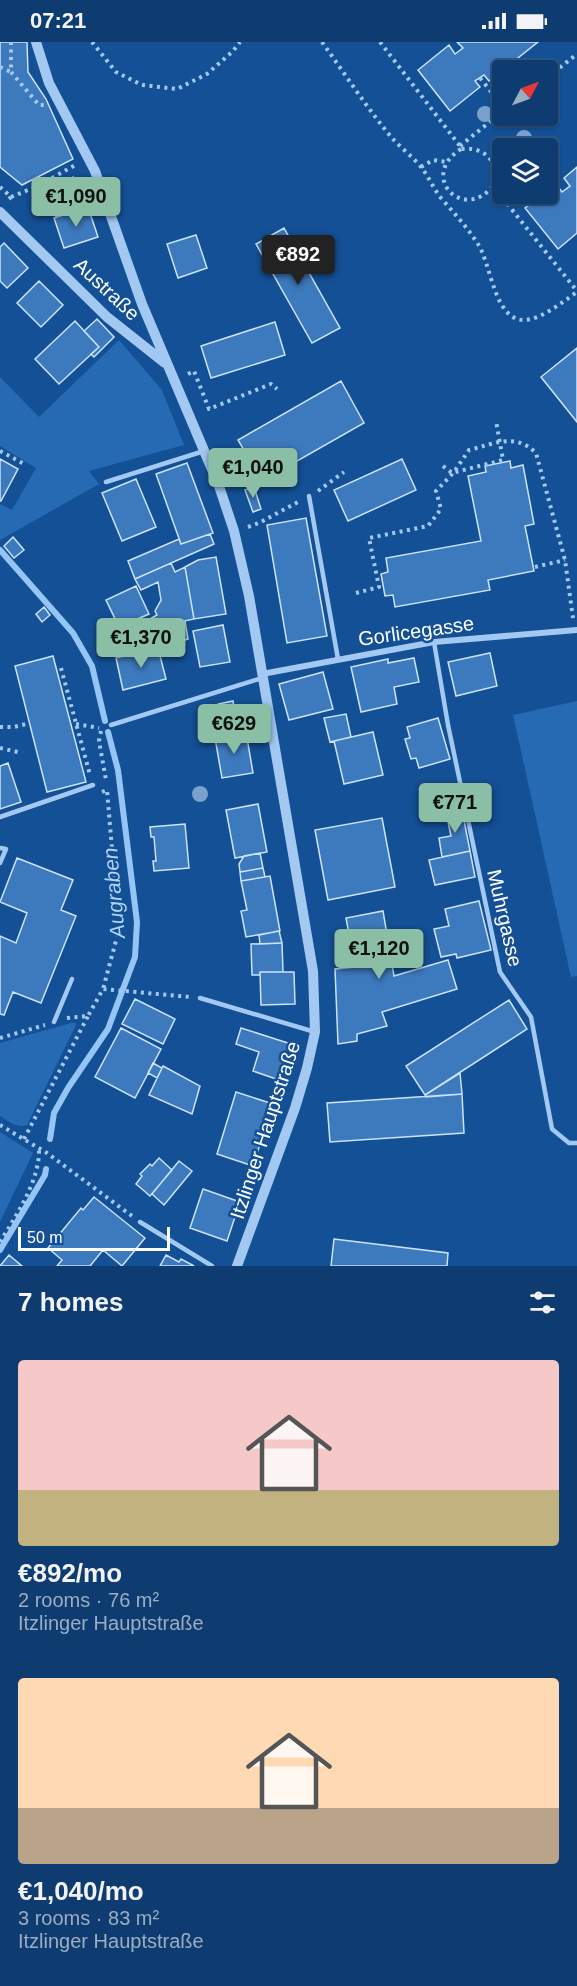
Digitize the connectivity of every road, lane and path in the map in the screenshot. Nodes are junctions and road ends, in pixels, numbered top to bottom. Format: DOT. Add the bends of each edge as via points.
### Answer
graph roads {
  1 [pos="11,42"];
  2 [pos="36,42"];
  3 [pos="92,42"];
  4 [pos="240,42"];
  5 [pos="322,42"];
  6 [pos="380,42"];
  7 [pos="577,54"];
  8 [pos="0,67"];
  9 [pos="558,69"];
  10 [pos="10,72"];
  11 [pos="480,78"];
  12 [pos="492,93"];
  13 [pos="39,105"];
  14 [pos="492,120"];
  15 [pos="460,147"];
  16 [pos="88,158"];
  17 [pos="447,162"];
  18 [pos="492,163"];
  19 [pos="421,167"];
  20 [pos="492,187"];
  21 [pos="10,197"];
  22 [pos="507,204"];
  23 [pos="0,212"];
  24 [pos="577,292"];
  25 [pos="167,366"];
  26 [pos="174,380"];
  27 [pos="277,389"];
  28 [pos="496,421"];
  29 [pos="500,443"];
  30 [pos="0,451"];
  31 [pos="204,451"];
  32 [pos="26,465"];
  33 [pos="443,466"];
  34 [pos="344,472"];
  35 [pos="452,473"];
  36 [pos="106,482"];
  37 [pos="309,496"];
  38 [pos="234,531"];
  39 [pos="565,560"];
  40 [pos="536,567"];
  41 [pos="356,593"];
  42 [pos="576,630"];
  43 [pos="434,642"];
  44 [pos="338,659"];
  45 [pos="61,668"];
  46 [pos="262,676"];
  47 [pos="30,723"];
  48 [pos="76,724"];
  49 [pos="111,725"];
  50 [pos="0,727"];
  51 [pos="0,748"];
  52 [pos="22,753"];
  53 [pos="93,785"];
  54 [pos="107,790"];
  55 [pos="99,793"];
  56 [pos="0,817"];
  57 [pos="0,848"];
  58 [pos="0,863"];
  59 [pos="72,979"];
  60 [pos="103,989"];
  61 [pos="200,998"];
  62 [pos="88,1016"];
  63 [pos="54,1022"];
  64 [pos="315,1032"];
  65 [pos="0,1038"];
  66 [pos="0,1125"];
  67 [pos="24,1139"];
  68 [pos="577,1143"];
  69 [pos="39,1148"];
  70 [pos="140,1222"];
  71 [pos="0,1242"];
  72 [pos="212,1266"];
  73 [pos="237,1266"];
  1 -- 10 [label="path"];
  2 -- 16 [label="street, Itzlinger Hauptstraße" via="50,83"];
  3 -- 4 [label="path" via="116,72 142,85 177,89 207,74"];
  5 -- 19 [label="path" via="386,130"];
  6 -- 15 [label="path"];
  7 -- 9 [label="path"];
  8 -- 10 [label="path"];
  10 -- 13 [label="path"];
  11 -- 12 [label="path"];
  14 -- 15 [label="path"];
  15 -- 17 [label="path"];
  15 -- 18 [label="path" via="478,150"];
  16 -- 21 [label="path"];
  16 -- 25 [label="street, Itzlinger Hauptstraße"];
  17 -- 19 [label="path" via="433,160"];
  17 -- 20 [label="path" via="444,181 450,192 461,199 475,200"];
  19 -- 24 [label="path" via="480,247 499,298 514,318 522,321 539,316"];
  22 -- 24 [label="path"];
  23 -- 25 [label="street, Austraße" via="107,317"];
  25 -- 26 [label="street, Itzlinger Hauptstraße"];
  26 -- 27 [label="path" via="194,371 209,409 271,384"];
  26 -- 31 [label="street, Itzlinger Hauptstraße"];
  28 -- 29 [label="path"];
  29 -- 35 [label="path" via="468,450"];
  29 -- 35 [label="path" via="503,460"];
  29 -- 39 [label="path" via="520,441 536,453"];
  30 -- 32 [label="path"];
  31 -- 36 [label="lane"];
  31 -- 38 [label="street, Itzlinger Hauptstraße"];
  33 -- 35 [label="path"];
  34 -- 37 [label="path"];
  35 -- 41 [label="path" via="436,491 441,509 428,526 369,538 380,587"];
  37 -- 38 [label="path" via="259,523"];
  37 -- 44 [label="lane"];
  38 -- 46 [label="street, Itzlinger Hauptstraße"];
  39 -- 40 [label="path"];
  39 -- 42 [label="path"];
  42 -- 43 [label="street, Gorlicegasse"];
  43 -- 44 [label="street, Gorlicegasse"];
  43 -- 68 [label="lane, Muhrgasse" via="500,972 531,1017 552,1129 569,1143"];
  44 -- 46 [label="street, Gorlicegasse"];
  45 -- 48 [label="path"];
  46 -- 49 [label="lane"];
  46 -- 64 [label="street, Itzlinger Hauptstraße" via="313,970"];
  47 -- 50 [label="path"];
  48 -- 53 [label="path"];
  48 -- 54 [label="path" via="104,729 99,741"];
  51 -- 52 [label="path"];
  53 -- 56 [label="lane"];
  54 -- 55 [label="path"];
  54 -- 60 [label="path" via="117,938"];
  57 -- 58 [label="lane" via="6,849"];
  59 -- 63 [label="lane"];
  60 -- 61 [label="path"];
  60 -- 62 [label="path"];
  61 -- 64 [label="lane"];
  62 -- 63 [label="path"];
  62 -- 67 [label="path"];
  63 -- 65 [label="path"];
  64 -- 73 [label="street, Itzlinger Hauptstraße" via="295,1108"];
  66 -- 67 [label="path"];
  67 -- 69 [label="path"];
  69 -- 70 [label="path"];
  69 -- 71 [label="path" via="39,1162 31,1183"];
  70 -- 72 [label="lane"];
}
